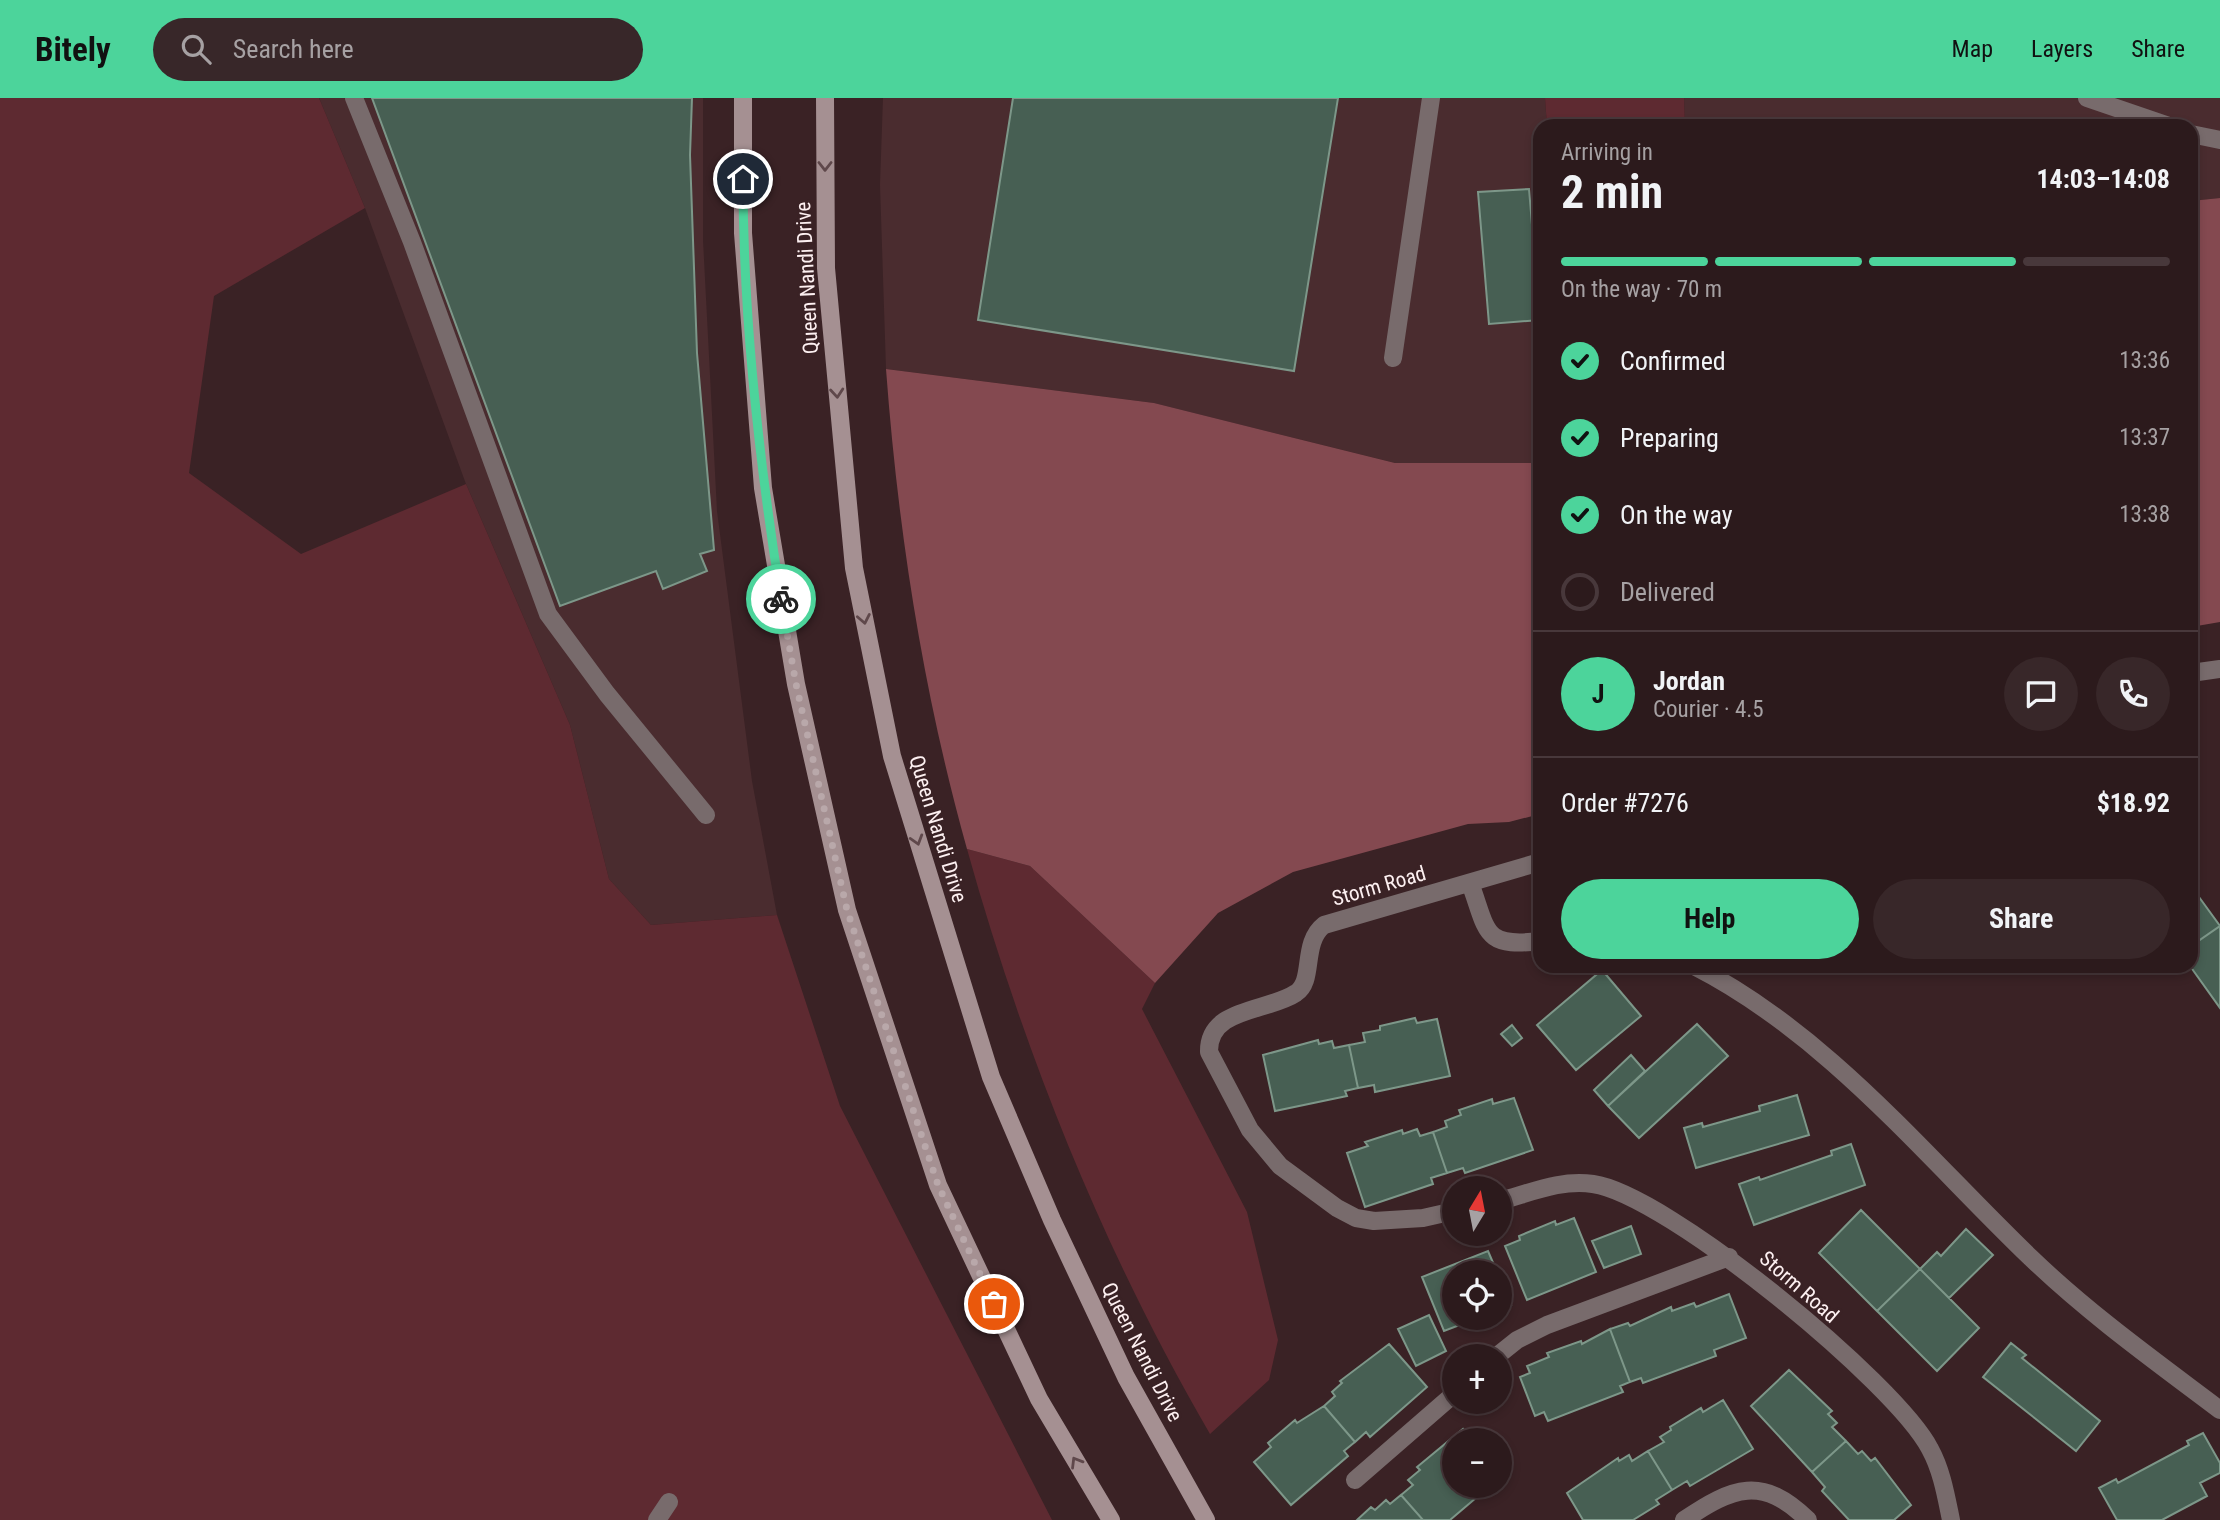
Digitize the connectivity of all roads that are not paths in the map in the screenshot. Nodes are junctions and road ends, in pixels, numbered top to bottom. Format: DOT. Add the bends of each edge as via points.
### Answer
graph roads {
  1 [pos="354,98"];
  2 [pos="743,98"];
  3 [pos="825,98"];
  4 [pos="1431,98"];
  5 [pos="2087,98"];
  6 [pos="2148,119"];
  7 [pos="2198,135"];
  8 [pos="2220,140"];
  9 [pos="1393,358"];
  10 [pos="2220,669"];
  11 [pos="2198,672"];
  12 [pos="706,815"];
  13 [pos="1533,864"];
  14 [pos="1470,883"];
  15 [pos="1533,942"];
  16 [pos="1706,973"];
  17 [pos="1512,1198"];
  18 [pos="1442,1214"];
  19 [pos="1729,1257"];
  20 [pos="1512,1344"];
  21 [pos="1442,1404"];
  22 [pos="2220,1409"];
  23 [pos="1355,1480"];
  24 [pos="669,1503"];
  25 [pos="657,1520"];
  26 [pos="1111,1520"];
  27 [pos="1206,1520"];
  28 [pos="1684,1520"];
  29 [pos="1808,1520"];
  30 [pos="1951,1520"];
  1 -- 12 [label="street" via="412,242 548,614"];
  26 -- 2 [label="main road, one-way" via="1039,1399 938,1185 847,910 796,684 763,488 743,233"];
  3 -- 27 [label="main road, Queen Nandi Drive, one-way" via="826,268 854,568 892,756 991,1077 1126,1377"];
  4 -- 9 [label="street"];
  5 -- 6 [label="street"];
  7 -- 8 [label="street"];
  10 -- 11 [label="street"];
  13 -- 14 [label="street, Storm Road"];
  14 -- 15 [label="street" via="1494,938 1510,944"];
  14 -- 18 [label="street, Storm Road" via="1324,925 1310,945 1305,981 1297,993 1222,1021 1209,1043 1209,1052 1250,1130 1280,1166 1336,1208 1374,1221"];
  16 -- 22 [label="street" via="1795,1030 1925,1149 2031,1258 2135,1347"];
  17 -- 19 [label="street, Storm Road" via="1567,1183 1618,1190"];
  19 -- 20 [label="street" via="1547,1325"];
  19 -- 30 [label="street, Storm Road" via="1895,1403 1930,1448"];
  21 -- 23 [label="street"];
  24 -- 25 [label="street"];
  28 -- 29 [label="street" via="1714,1500 1740,1491 1764,1492 1787,1500"];
}
